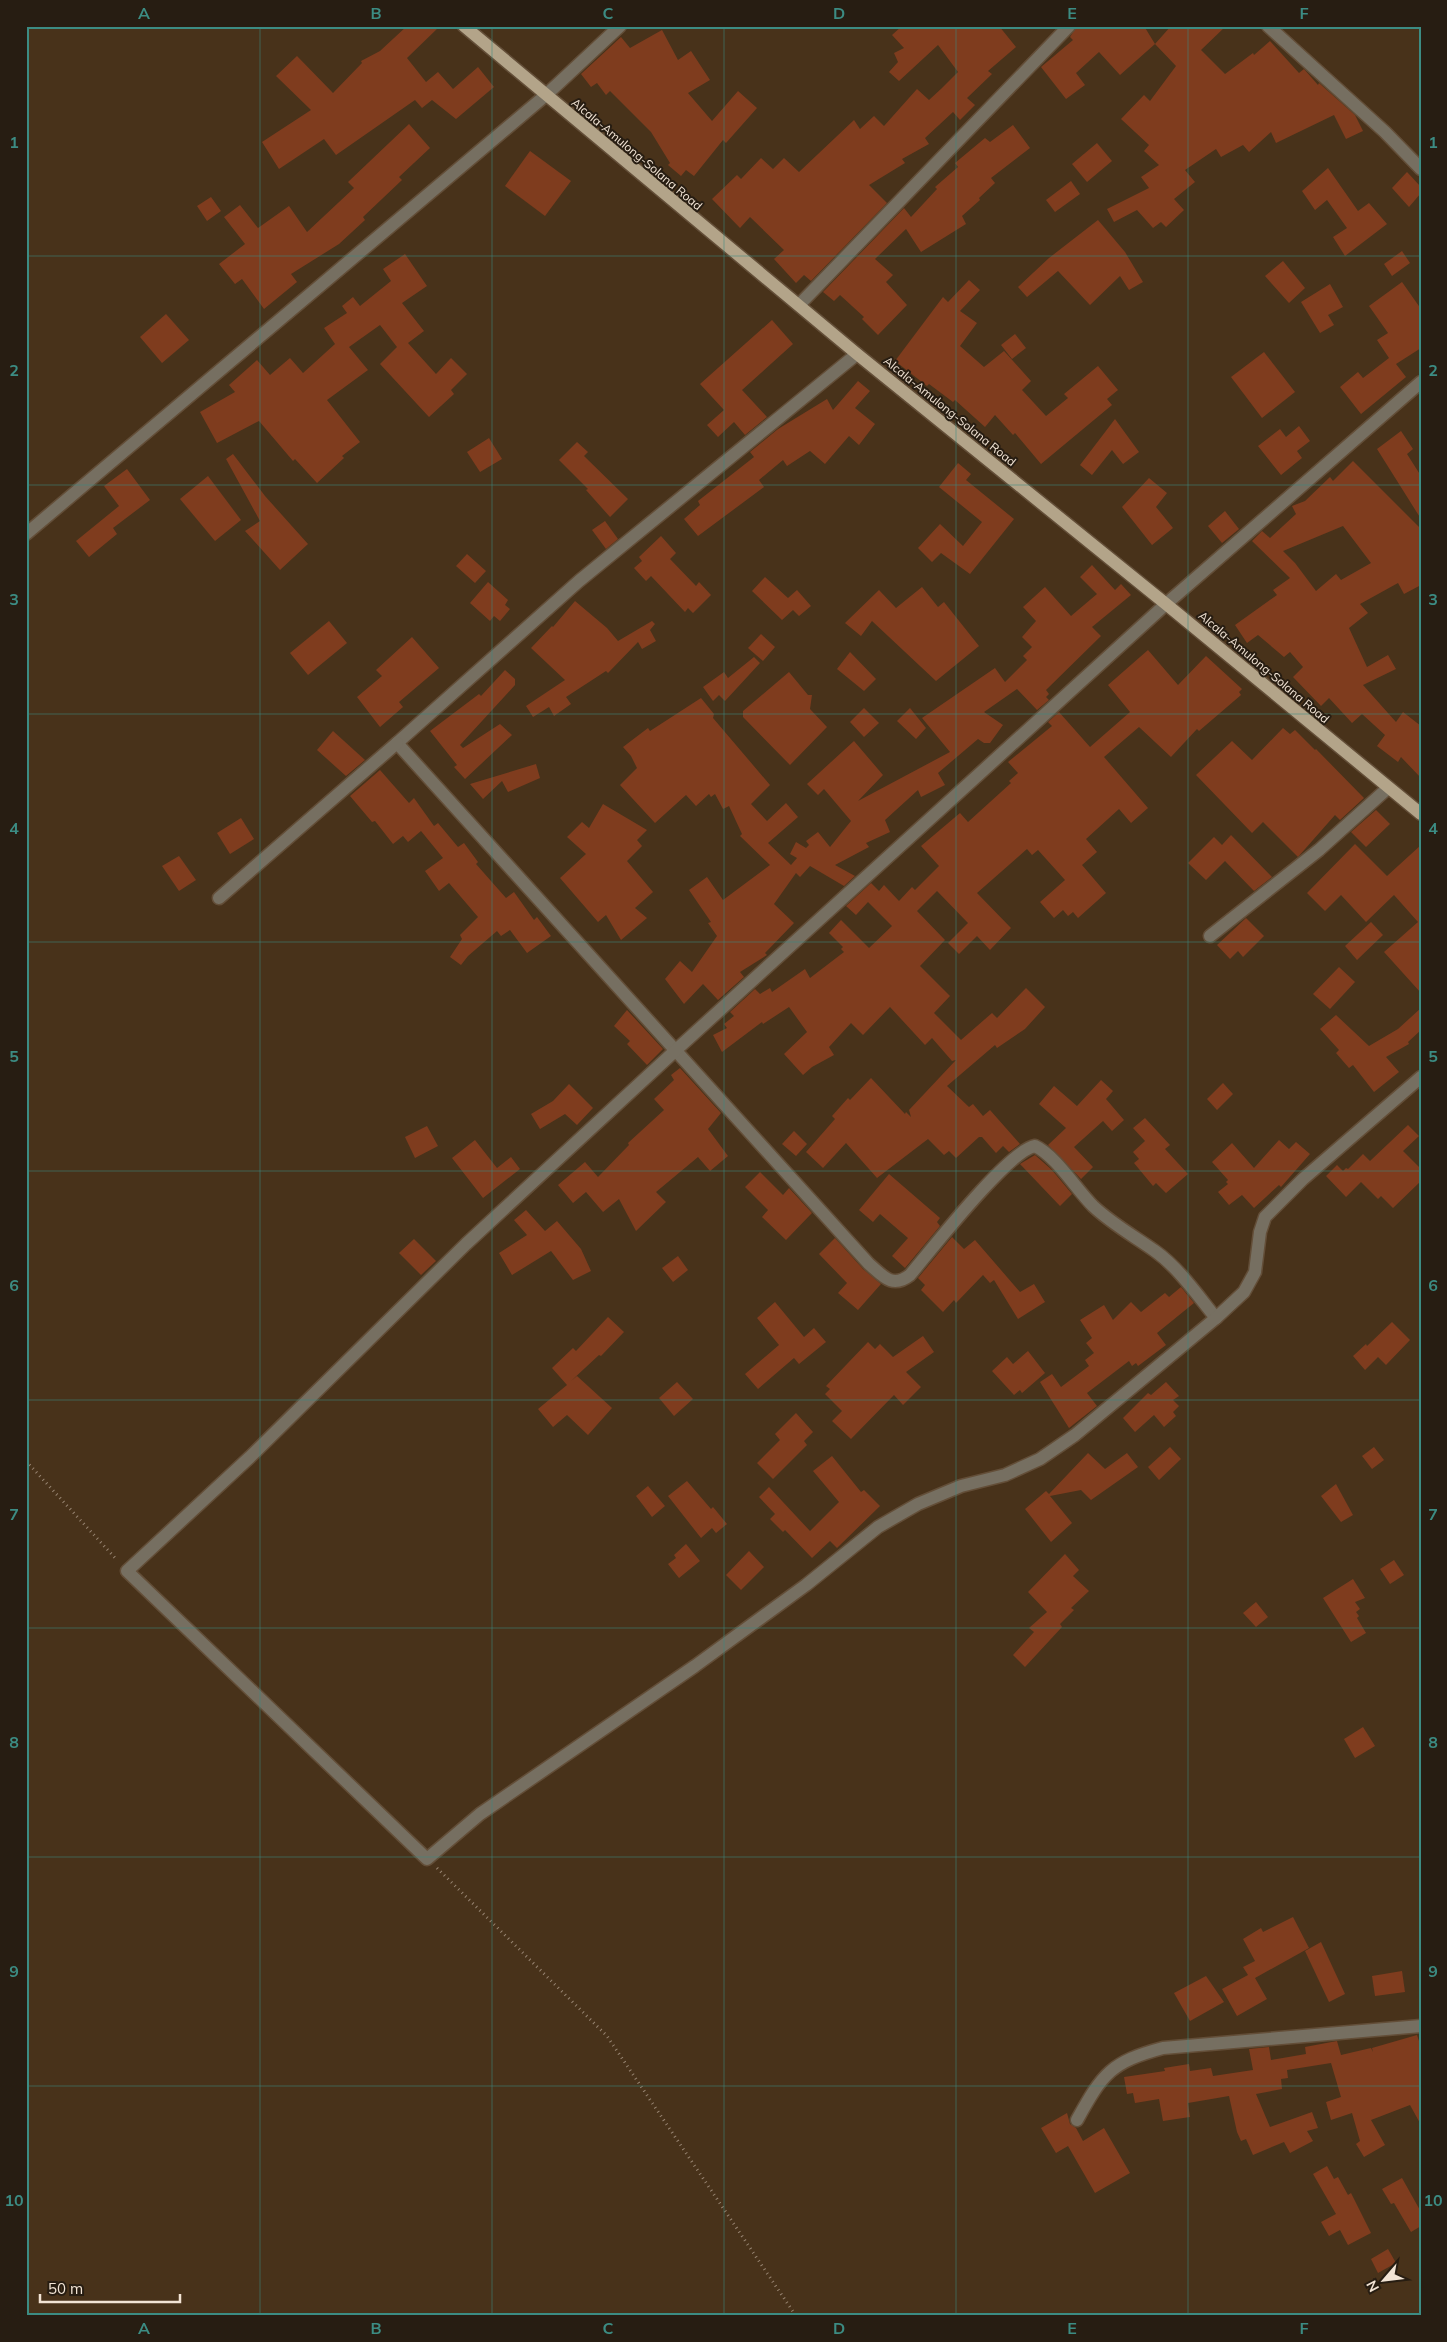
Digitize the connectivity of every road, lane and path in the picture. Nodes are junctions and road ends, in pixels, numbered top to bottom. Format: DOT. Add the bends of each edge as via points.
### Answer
graph roads {
  1 [pos="464,26"];
  2 [pos="620,26"];
  3 [pos="1069,26"];
  4 [pos="1268,26"];
  5 [pos="546,95"];
  6 [pos="1421,169"];
  7 [pos="798,305"];
  8 [pos="857,354"];
  9 [pos="1421,382"];
  10 [pos="26,534"];
  11 [pos="1166,604"];
  12 [pos="397,743"];
  13 [pos="1388,788"];
  14 [pos="1421,814"];
  15 [pos="219,898"];
  16 [pos="1210,936"];
  17 [pos="676,1050"];
  18 [pos="1421,1077"];
  19 [pos="1216,1318"];
  20 [pos="26,1462"];
  21 [pos="127,1571"];
  22 [pos="427,1859"];
  23 [pos="1421,2026"];
  24 [pos="1077,2120"];
  25 [pos="796,2316"];
  1 -- 5 [label="main road, Alcala-Amulong-Solana Road"];
  2 -- 5 [label="street"];
  3 -- 7 [label="street"];
  4 -- 6 [label="street"];
  5 -- 7 [label="main road, Alcala-Amulong-Solana Road"];
  5 -- 10 [label="street"];
  7 -- 8 [label="main road, Alcala-Amulong-Solana Road"];
  8 -- 11 [label="main road, Alcala-Amulong-Solana Road"];
  8 -- 12 [label="street" via="579,581"];
  9 -- 11 [label="street"];
  11 -- 13 [label="main road, Alcala-Amulong-Solana Road"];
  11 -- 17 [label="street"];
  12 -- 15 [label="street"];
  12 -- 17 [label="street"];
  13 -- 14 [label="main road, Alcala-Amulong-Solana Road"];
  13 -- 16 [label="street" via="1319,850"];
  17 -- 19 [label="street" via="869,1264 892,1281 898,1282 910,1275 984,1189 1020,1152 1035,1146 1093,1206 1116,1226 1156,1252 1176,1271"];
  17 -- 21 [label="street" via="466,1244 250,1456"];
  18 -- 19 [label="street" via="1303,1179 1265,1217 1255,1272 1244,1292"];
  19 -- 22 [label="street" via="1075,1435 1040,1460 1005,1475 961,1486 918,1504 878,1527 806,1585 703,1660 480,1814"];
  20 -- 21 [label="path"];
  21 -- 22 [label="street"];
  22 -- 25 [label="path" via="607,2036"];
  23 -- 24 [label="street" via="1163,2048 1133,2056 1112,2069 1095,2088"];
}
